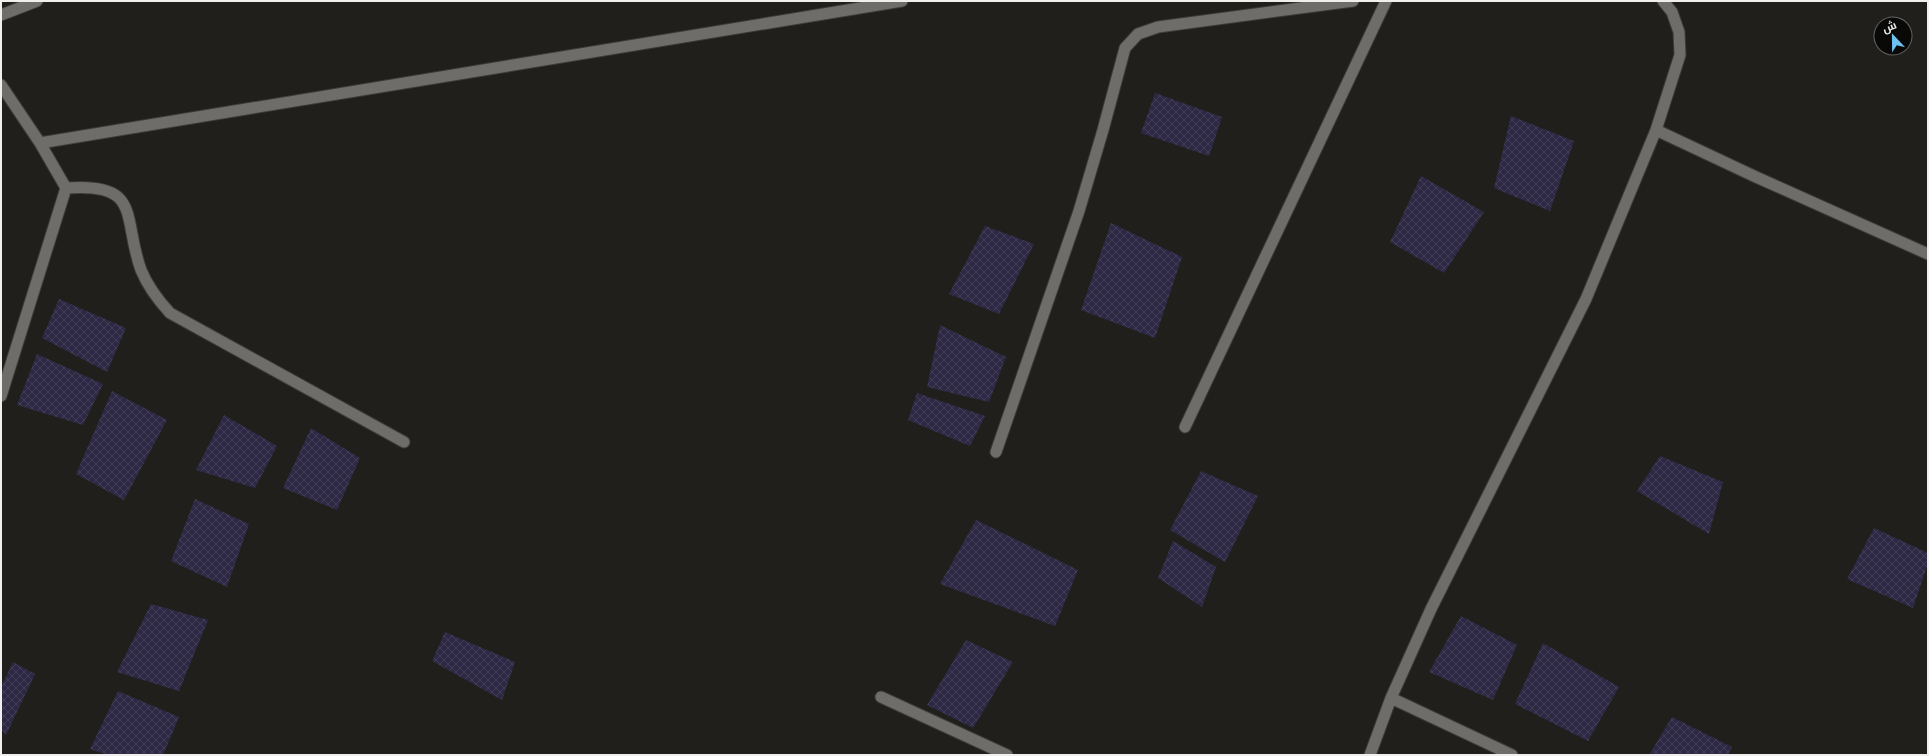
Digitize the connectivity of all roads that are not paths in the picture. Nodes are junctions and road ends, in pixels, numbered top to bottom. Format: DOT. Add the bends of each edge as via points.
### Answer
graph roads {
  1 [pos="37,1"];
  2 [pos="902,1"];
  3 [pos="1353,1"];
  4 [pos="1386,1"];
  5 [pos="1663,1"];
  6 [pos="1,15"];
  7 [pos="1,85"];
  8 [pos="1656,130"];
  9 [pos="40,143"];
  10 [pos="66,188"];
  11 [pos="1928,254"];
  12 [pos="1,396"];
  13 [pos="1185,427"];
  14 [pos="404,442"];
  15 [pos="996,452"];
  16 [pos="881,697"];
  17 [pos="1391,698"];
  18 [pos="1007,755"];
  19 [pos="1370,755"];
  20 [pos="1512,755"];
  1 -- 6 [label="street"];
  2 -- 9 [label="street"];
  3 -- 15 [label="street" via="1158,27 1138,34 1125,48 1079,211"];
  4 -- 13 [label="street"];
  5 -- 8 [label="street" via="1672,12 1679,32 1680,55"];
  7 -- 9 [label="street"];
  8 -- 11 [label="street"];
  8 -- 17 [label="street" via="1586,299 1431,609"];
  9 -- 10 [label="street"];
  10 -- 12 [label="street"];
  10 -- 14 [label="street" via="90,186 110,191 121,200 129,215 141,268 150,291 170,313"];
  16 -- 18 [label="street"];
  17 -- 19 [label="street"];
  17 -- 20 [label="street"];
}
